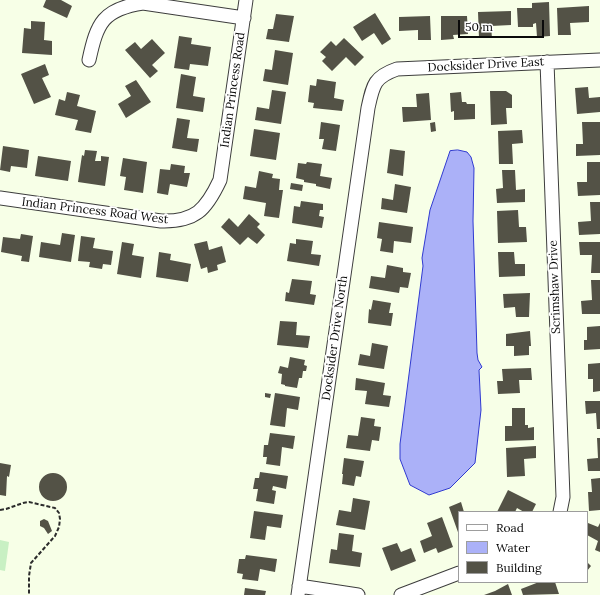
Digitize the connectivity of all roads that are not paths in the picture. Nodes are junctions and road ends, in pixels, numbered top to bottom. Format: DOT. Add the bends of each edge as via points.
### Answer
graph roads {
  1 [pos="246,0"];
  2 [pos="244,18"];
  3 [pos="89,60"];
  4 [pos="600,60"];
  5 [pos="547,62"];
  6 [pos="376,81"];
  7 [pos="220,180"];
  8 [pos="0,198"];
  9 [pos="560,511"];
  10 [pos="458,573"];
  11 [pos="298,591"];
  12 [pos="358,595"];
  13 [pos="401,595"];
  1 -- 2 [label="street, Indian Princess Road"];
  2 -- 3 [label="street" via="143,3 127,6 113,12 100,24"];
  2 -- 7 [label="street, Indian Princess Road"];
  4 -- 5 [label="street, Docksider Drive East"];
  5 -- 6 [label="street, Docksider Drive East" via="397,69"];
  5 -- 9 [label="street, Scrimshaw Drive" via="563,497"];
  6 -- 11 [label="street, Docksider Drive North" via="368,108"];
  7 -- 8 [label="street, Indian Princess Road West" via="202,209 188,218 174,221"];
  10 -- 13 [label="street"];
  11 -- 12 [label="street"];
}
